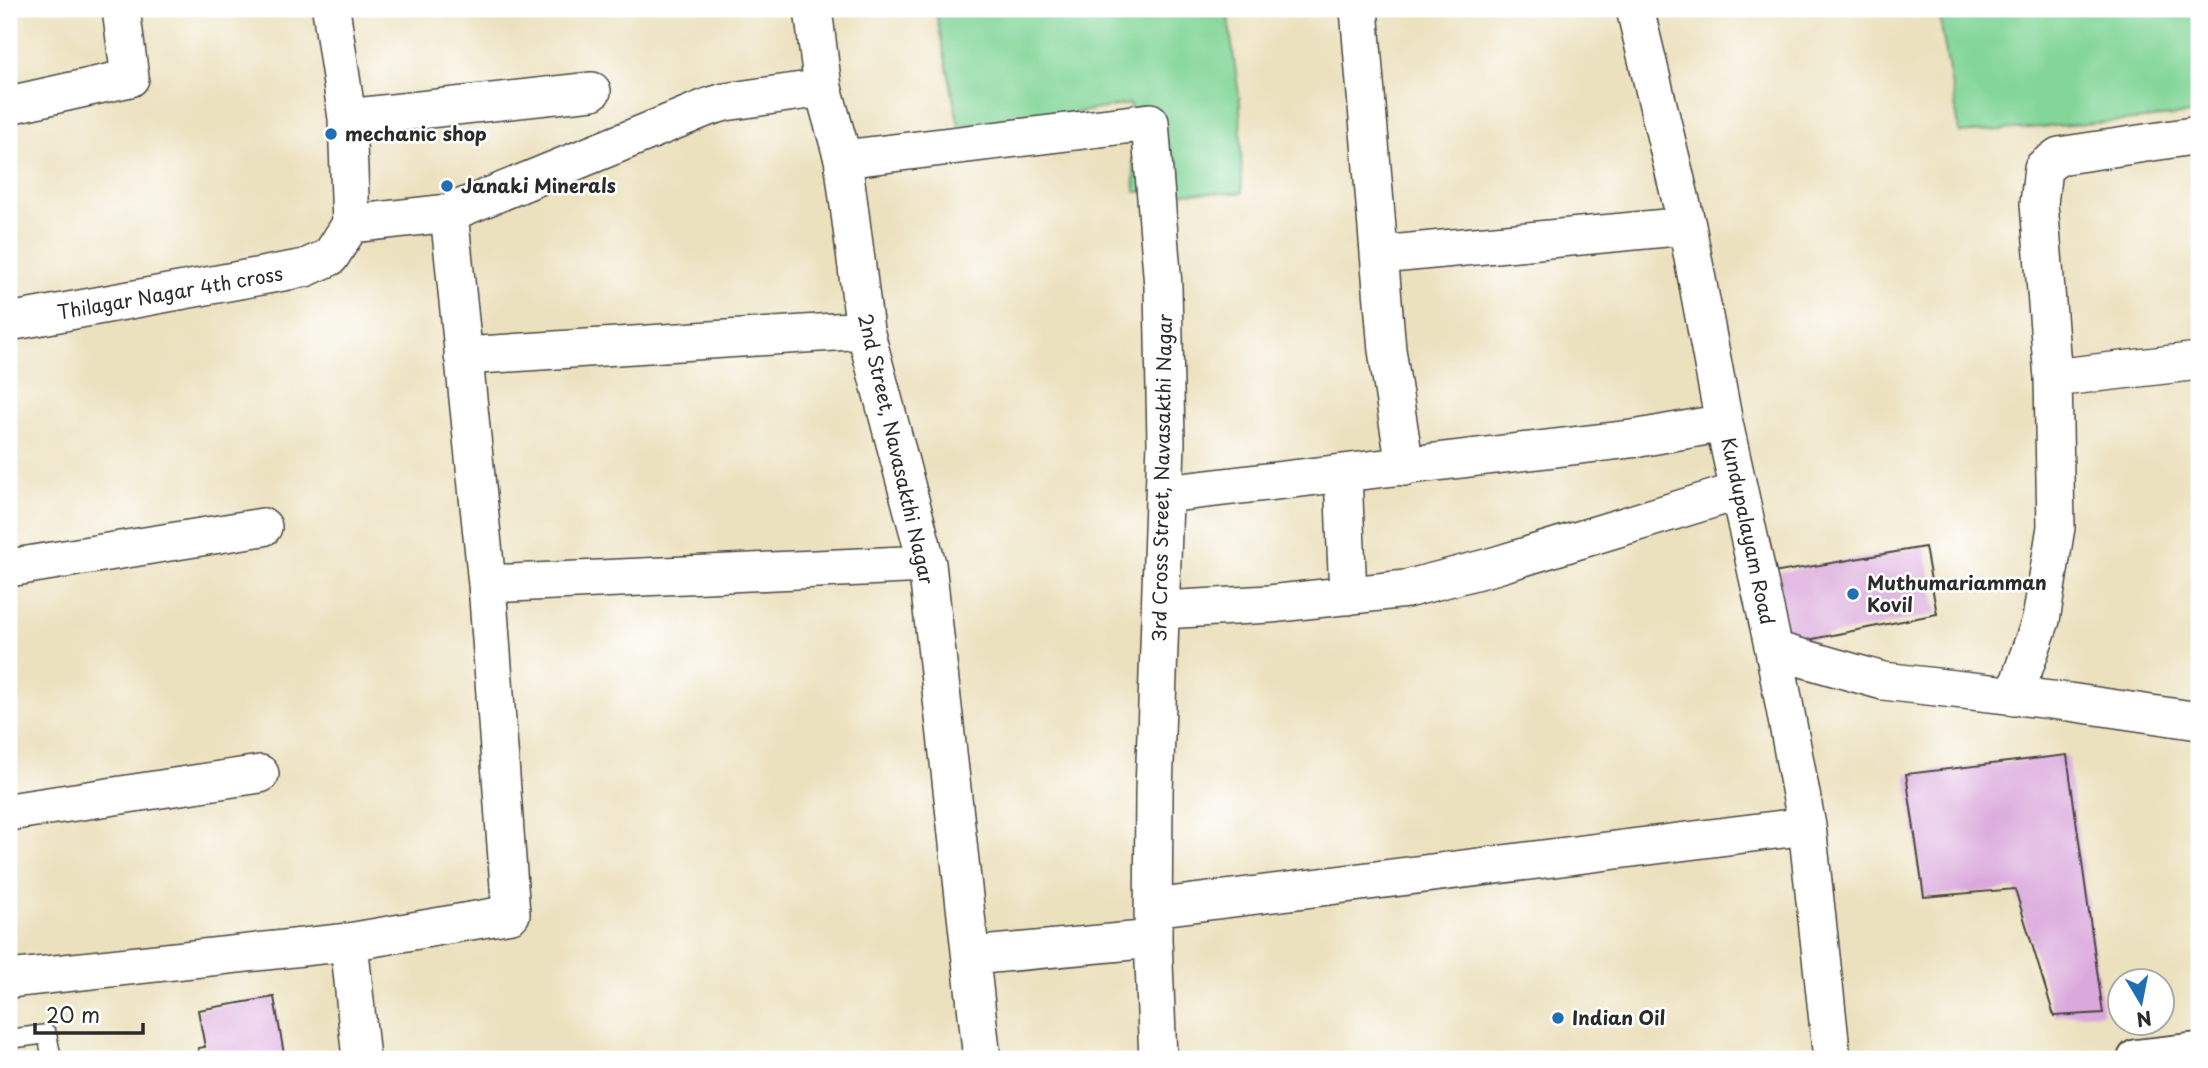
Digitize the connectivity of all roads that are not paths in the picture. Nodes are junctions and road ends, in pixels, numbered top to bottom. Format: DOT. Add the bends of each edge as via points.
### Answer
graph roads {
  1 [pos="121,9"];
  2 [pos="331,9"];
  3 [pos="813,9"];
  4 [pos="1359,9"];
  5 [pos="1635,9"];
  6 [pos="823,88"];
  7 [pos="592,91"];
  8 [pos="9,105"];
  9 [pos="346,118"];
  10 [pos="2199,135"];
  11 [pos="843,159"];
  12 [pos="449,213"];
  13 [pos="351,224"];
  14 [pos="1687,226"];
  15 [pos="1380,255"];
  16 [pos="9,322"];
  17 [pos="865,330"];
  18 [pos="463,356"];
  19 [pos="2199,361"];
  20 [pos="2053,378"];
  21 [pos="1724,423"];
  22 [pos="1405,467"];
  23 [pos="1343,474"];
  24 [pos="1739,491"];
  25 [pos="1165,494"];
  26 [pos="264,527"];
  27 [pos="927,564"];
  28 [pos="9,568"];
  29 [pos="487,584"];
  30 [pos="1348,596"];
  31 [pos="1162,610"];
  32 [pos="1774,650"];
  33 [pos="2014,697"];
  34 [pos="2199,721"];
  35 [pos="260,774"];
  36 [pos="9,812"];
  37 [pos="1807,826"];
  38 [pos="1153,923"];
  39 [pos="349,942"];
  40 [pos="971,956"];
  41 [pos="9,979"];
  42 [pos="9,1039"];
  43 [pos="2199,1052"];
  44 [pos="52,1059"];
  45 [pos="361,1059"];
  46 [pos="982,1059"];
  47 [pos="1158,1059"];
  48 [pos="1832,1059"];
  49 [pos="2137,1059"];
  1 -- 8 [label="street" via="130,78"];
  2 -- 9 [label="street"];
  3 -- 6 [label="street, 2nd Street, Navasakthi Nagar"];
  4 -- 15 [label="street"];
  5 -- 14 [label="street, Kundupalayam Road"];
  6 -- 11 [label="street, 2nd Street, Navasakthi Nagar"];
  6 -- 12 [label="street" via="708,107"];
  7 -- 9 [label="street"];
  9 -- 13 [label="street"];
  10 -- 20 [label="street" via="2059,156 2043,168 2039,204"];
  11 -- 17 [label="street, 2nd Street, Navasakthi Nagar"];
  11 -- 25 [label="street, 3rd Cross Street, Navasakthi Nagar" via="1150,122 1163,286"];
  12 -- 13 [label="street"];
  12 -- 18 [label="street"];
  13 -- 16 [label="street, Thilagar Nagar 4th cross" via="330,257 305,268"];
  14 -- 15 [label="street"];
  14 -- 21 [label="street, Kundupalayam Road"];
  15 -- 22 [label="street"];
  17 -- 18 [label="street"];
  17 -- 27 [label="street, 2nd Street, Navasakthi Nagar"];
  18 -- 29 [label="street"];
  19 -- 20 [label="street"];
  20 -- 33 [label="street" via="2056,527 2041,620"];
  21 -- 22 [label="street"];
  21 -- 24 [label="street, Kundupalayam Road"];
  22 -- 23 [label="street"];
  23 -- 25 [label="street"];
  23 -- 30 [label="street"];
  24 -- 30 [label="street" via="1494,566 1406,589"];
  24 -- 32 [label="street, Kundupalayam Road"];
  25 -- 31 [label="street, 3rd Cross Street, Navasakthi Nagar"];
  26 -- 28 [label="street"];
  27 -- 29 [label="street"];
  27 -- 40 [label="street, 2nd Street, Navasakthi Nagar"];
  29 -- 39 [label="street" via="511,914"];
  30 -- 31 [label="street"];
  31 -- 38 [label="street, 3rd Cross Street, Navasakthi Nagar"];
  32 -- 33 [label="street" via="1883,681"];
  32 -- 37 [label="street, Kundupalayam Road"];
  33 -- 34 [label="street"];
  35 -- 36 [label="street"];
  37 -- 38 [label="street"];
  37 -- 48 [label="street, Kundupalayam Road"];
  38 -- 40 [label="street"];
  38 -- 47 [label="street, 3rd Cross Street, Navasakthi Nagar"];
  39 -- 41 [label="street"];
  39 -- 45 [label="street"];
  40 -- 46 [label="street, 2nd Street, Navasakthi Nagar"];
  42 -- 44 [label="lane" via="47,1034"];
  43 -- 49 [label="main road"];
}
